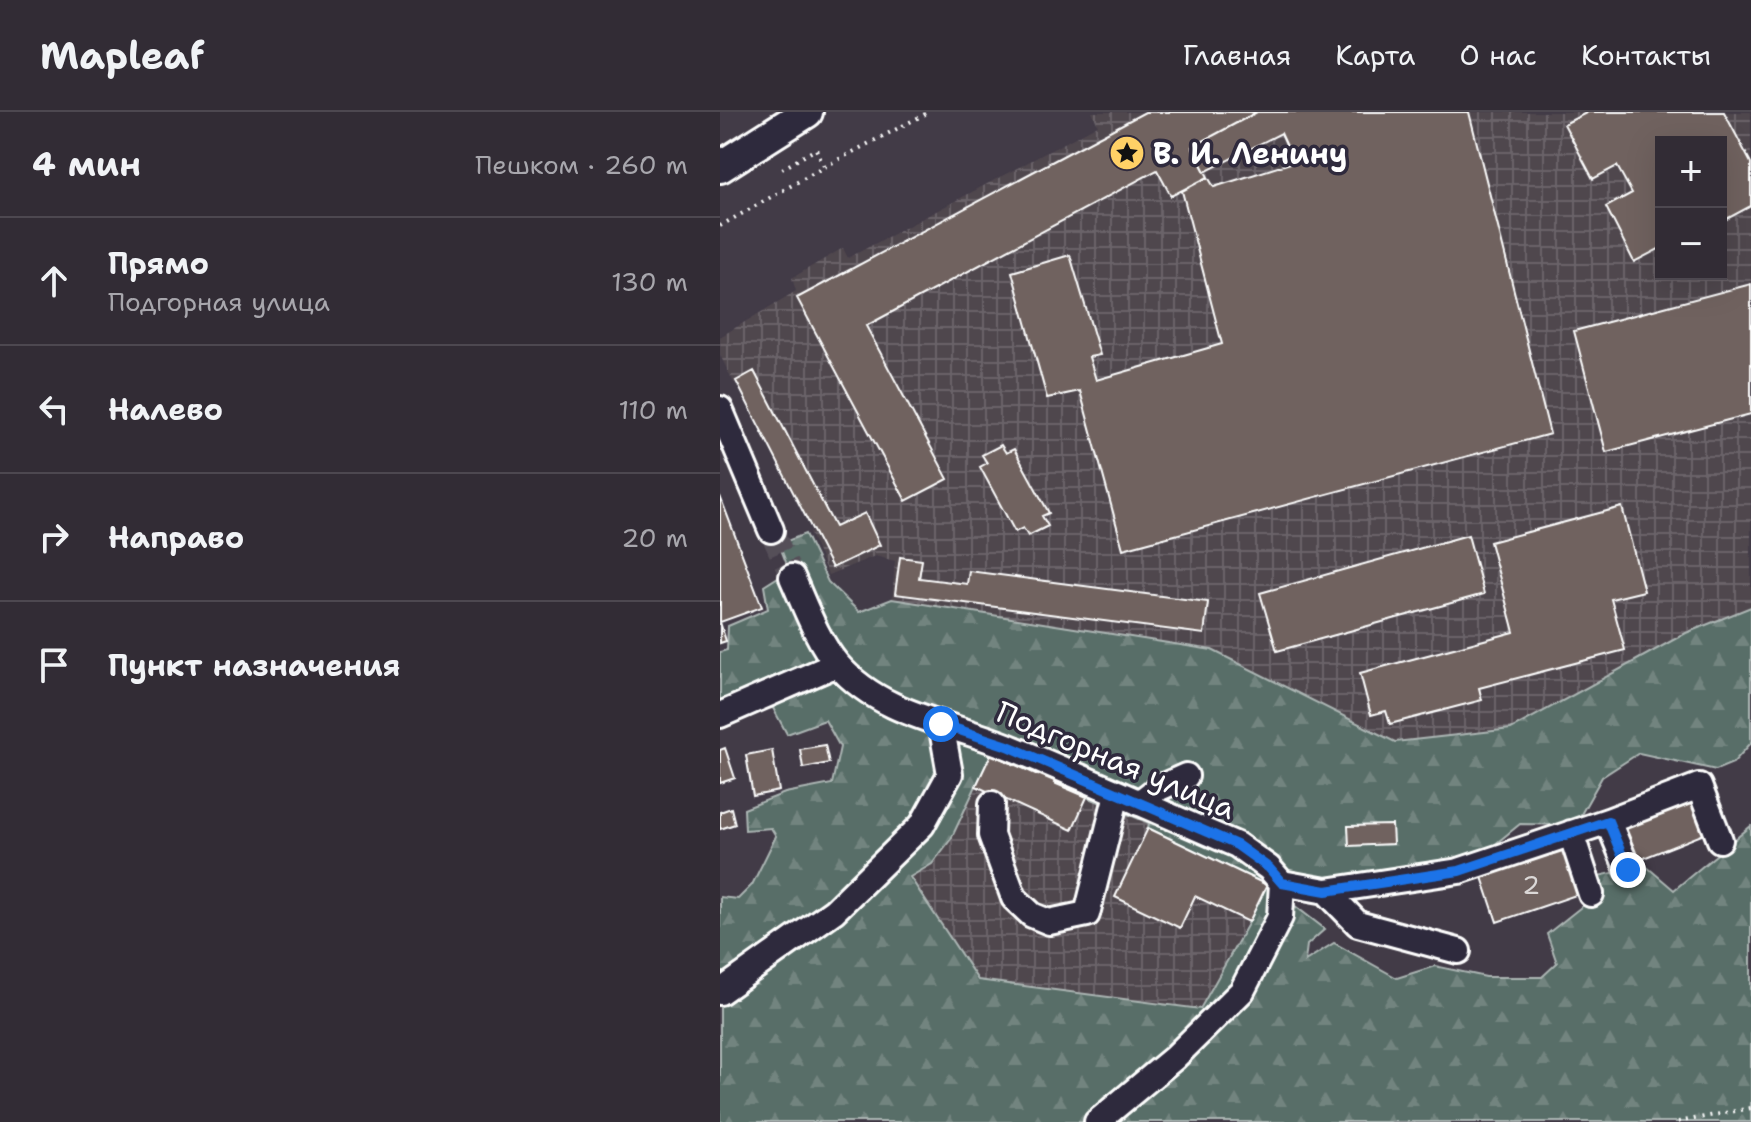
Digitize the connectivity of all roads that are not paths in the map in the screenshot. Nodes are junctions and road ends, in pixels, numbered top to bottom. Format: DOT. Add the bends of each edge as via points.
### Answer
graph roads {
  1 [pos="807,112"];
  2 [pos="720,167"];
  3 [pos="720,409"];
  4 [pos="771,530"];
  5 [pos="792,577"];
  6 [pos="837,664"];
  7 [pos="720,715"];
  8 [pos="941,724"];
  9 [pos="1186,776"];
  10 [pos="1128,798"];
  11 [pos="992,804"];
  12 [pos="1608,821"];
  13 [pos="1571,833"];
  14 [pos="1720,840"];
  15 [pos="1388,866"];
  16 [pos="1628,870"];
  17 [pos="1282,883"];
  18 [pos="1326,891"];
  19 [pos="1591,894"];
  20 [pos="1458,951"];
  21 [pos="720,992"];
  22 [pos="1097,1122"];
  1 -- 2 [label="main road"];
  3 -- 4 [label="street"];
  5 -- 6 [label="street, Подгорная улица"];
  6 -- 7 [label="street"];
  6 -- 8 [label="street, Подгорная улица" via="875,697"];
  8 -- 10 [label="street, Подгорная улица" via="1008,746"];
  8 -- 21 [label="street" via="950,774 922,825 834,911"];
  9 -- 10 [label="street"];
  10 -- 11 [label="street" via="1087,914 1049,922 1014,898 991,835"];
  10 -- 17 [label="street, Подгорная улица" via="1237,845"];
  12 -- 13 [label="street"];
  12 -- 14 [label="street" via="1699,786"];
  12 -- 16 [label="street"];
  13 -- 18 [label="street" via="1459,871"];
  13 -- 19 [label="street"];
  15 -- 17 [label="street" via="1326,877 1310,874"];
  17 -- 18 [label="street"];
  17 -- 22 [label="street" via="1280,917 1242,991 1174,1058"];
  18 -- 20 [label="street" via="1358,924"];
}
